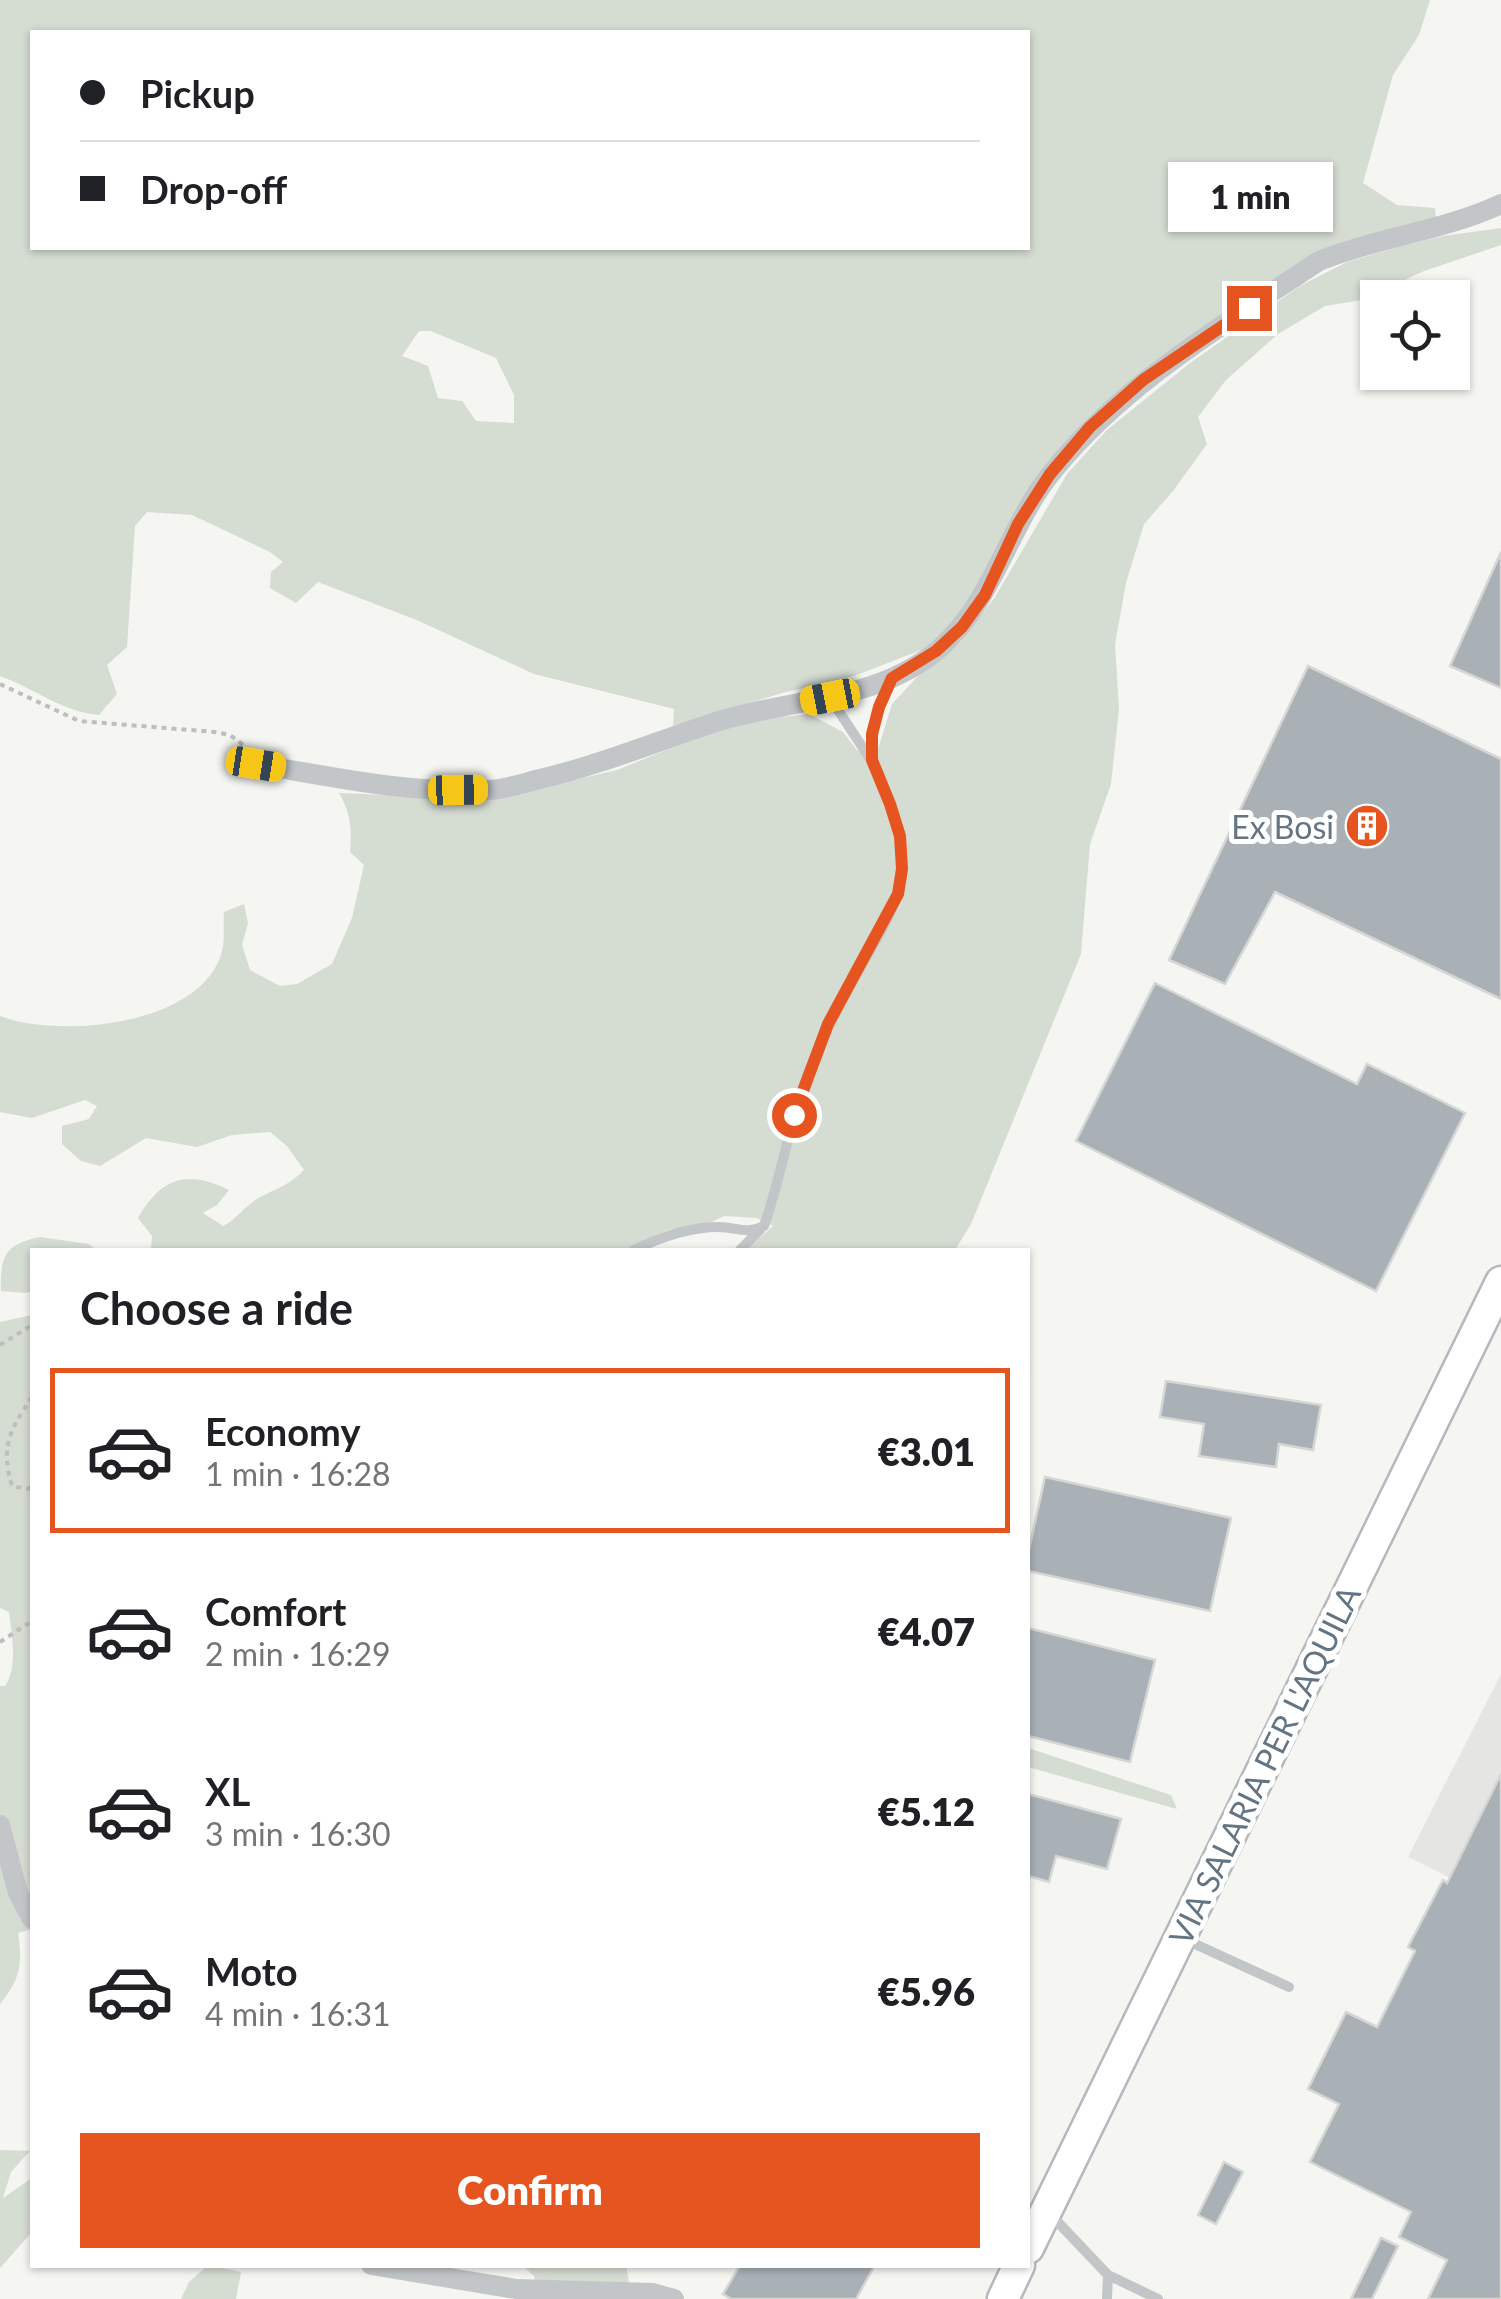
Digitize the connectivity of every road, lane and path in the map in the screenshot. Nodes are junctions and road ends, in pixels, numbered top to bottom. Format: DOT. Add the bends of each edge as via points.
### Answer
graph roads {
  1 [pos="1501,204"];
  2 [pos="892,678"];
  3 [pos="0,684"];
  4 [pos="830,697"];
  5 [pos="872,760"];
  6 [pos="256,764"];
  7 [pos="764,1226"];
  8 [pos="638,1248"];
  9 [pos="742,1248"];
  10 [pos="1501,1282"];
  11 [pos="30,1326"];
  12 [pos="0,1345"];
  13 [pos="30,1401"];
  14 [pos="30,1487"];
  15 [pos="30,1622"];
  16 [pos="0,1642"];
  17 [pos="0,1825"];
  18 [pos="30,1915"];
  19 [pos="1178,1937"];
  20 [pos="1288,1987"];
  21 [pos="1046,2210"];
  22 [pos="1030,2244"];
  23 [pos="390,2268"];
  24 [pos="1018,2268"];
  25 [pos="1108,2275"];
  26 [pos="674,2299"];
  27 [pos="1002,2299"];
  28 [pos="1107,2299"];
  29 [pos="1158,2299"];
  1 -- 2 [label="street" via="1319,261 1143,380 1050,474 962,627"];
  2 -- 4 [label="street"];
  2 -- 5 [label="lane" via="872,734"];
  3 -- 6 [label="path" via="79,721 230,735"];
  4 -- 5 [label="lane"];
  4 -- 6 [label="street" via="717,722 591,767 494,790 421,791"];
  5 -- 7 [label="lane" via="900,836 898,894 809,1071"];
  7 -- 8 [label="lane" via="749,1232 717,1226"];
  7 -- 9 [label="lane"];
  10 -- 19 [label="main road, VIA SALARIA PER L'AQUILA"];
  11 -- 12 [label="path"];
  13 -- 14 [label="path" via="0,1451 12,1486"];
  15 -- 16 [label="path"];
  17 -- 18 [label="street"];
  19 -- 20 [label="lane"];
  19 -- 21 [label="main road, VIA SALARIA PER L'AQUILA"];
  21 -- 22 [label="main road, VIA SALARIA PER L'AQUILA"];
  21 -- 25 [label="lane"];
  23 -- 26 [label="street" via="516,2288"];
  24 -- 27 [label="main road"];
  25 -- 28 [label="lane"];
  25 -- 29 [label="lane"];
}
